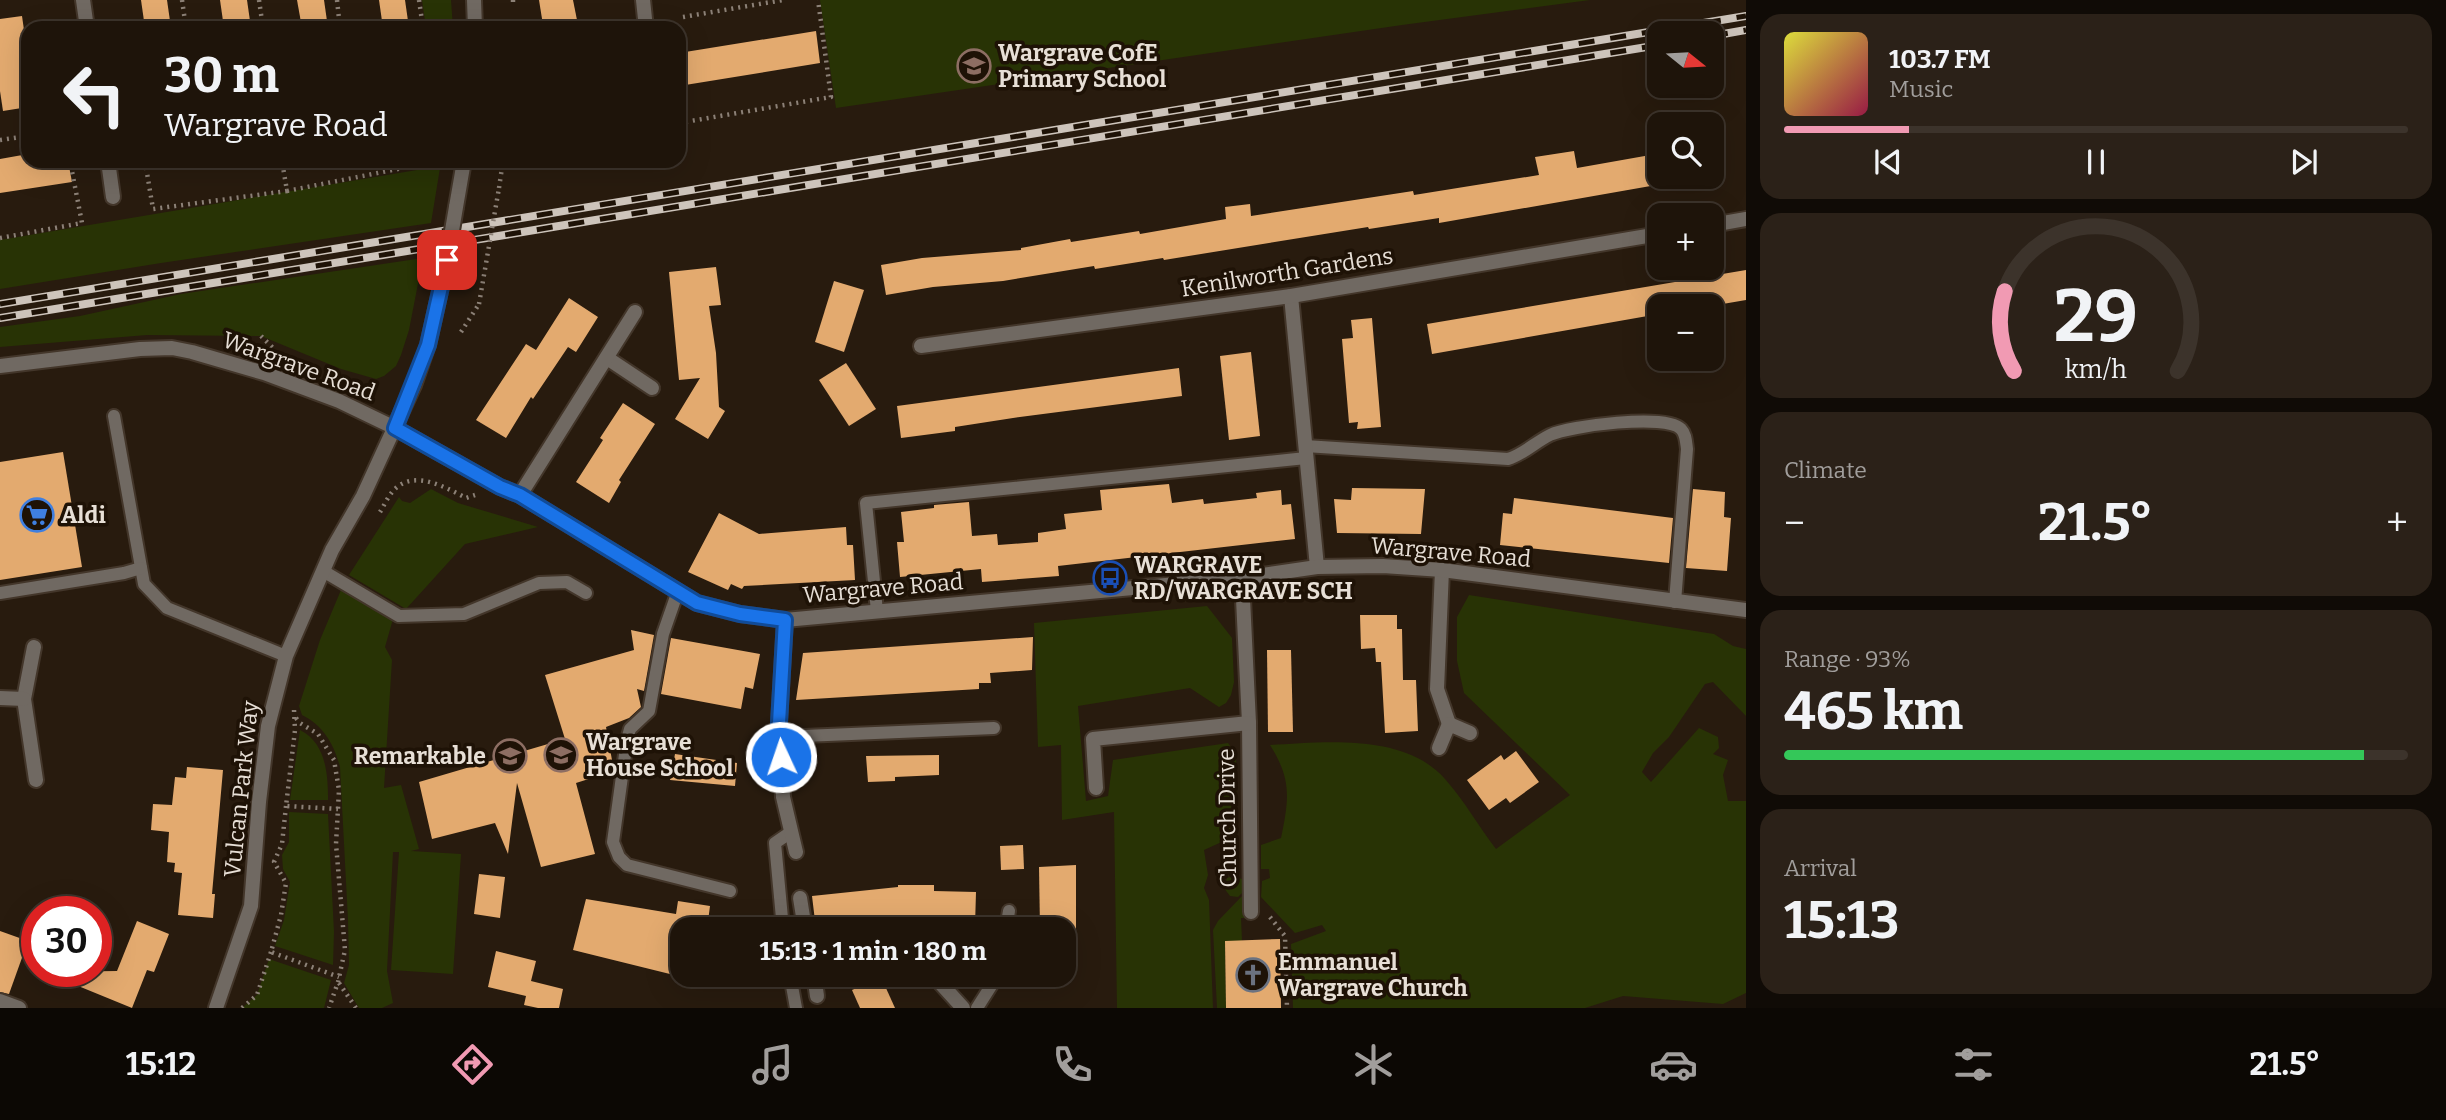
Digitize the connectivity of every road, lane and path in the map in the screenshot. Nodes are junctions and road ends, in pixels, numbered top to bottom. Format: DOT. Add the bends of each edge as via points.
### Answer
graph roads {
  1 [pos="83,0"];
  2 [pos="182,0"];
  3 [pos="259,0"];
  4 [pos="337,0"];
  5 [pos="419,0"];
  6 [pos="474,0"];
  7 [pos="643,0"];
  8 [pos="783,0"];
  9 [pos="818,0"];
  10 [pos="683,17"];
  11 [pos="86,21"];
  12 [pos="185,21"];
  13 [pos="262,21"];
  14 [pos="339,21"];
  15 [pos="422,21"];
  16 [pos="475,21"];
  17 [pos="645,21"];
  18 [pos="686,122"];
  19 [pos="21,137"];
  20 [pos="0,140"];
  21 [pos="71,168"];
  22 [pos="109,168"];
  23 [pos="146,168"];
  24 [pos="283,168"];
  25 [pos="394,168"];
  26 [pos="463,168"];
  27 [pos="502,168"];
  28 [pos="287,191"];
  29 [pos="113,197"];
  30 [pos="1746,219"];
  31 [pos="1724,223"];
  32 [pos="1647,236"];
  33 [pos="0,238"];
  34 [pos="1291,296"];
  35 [pos="635,312"];
  36 [pos="461,332"];
  37 [pos="921,346"];
  38 [pos="607,358"];
  39 [pos="0,366"];
  40 [pos="652,388"];
  41 [pos="114,416"];
  42 [pos="395,428"];
  43 [pos="1306,452"];
  44 [pos="520,495"];
  45 [pos="466,498"];
  46 [pos="379,514"];
  47 [pos="1317,567"];
  48 [pos="141,568"];
  49 [pos="1443,570"];
  50 [pos="323,571"];
  51 [pos="1242,578"];
  52 [pos="678,591"];
  53 [pos="0,593"];
  54 [pos="586,593"];
  55 [pos="1675,602"];
  56 [pos="1746,610"];
  57 [pos="877,611"];
  58 [pos="785,620"];
  59 [pos="34,647"];
  60 [pos="286,656"];
  61 [pos="0,698"];
  62 [pos="24,699"];
  63 [pos="1249,723"];
  64 [pos="1449,724"];
  65 [pos="994,728"];
  66 [pos="1470,733"];
  67 [pos="780,737"];
  68 [pos="1439,748"];
  69 [pos="36,780"];
  70 [pos="1096,788"];
  71 [pos="285,806"];
  72 [pos="338,809"];
  73 [pos="791,832"];
  74 [pos="796,852"];
  75 [pos="730,891"];
  76 [pos="1251,891"];
  77 [pos="800,898"];
  78 [pos="1009,911"];
  79 [pos="1251,912"];
  80 [pos="782,917"];
  81 [pos="803,917"];
  82 [pos="1008,917"];
  83 [pos="271,952"];
  84 [pos="339,979"];
  85 [pos="792,987"];
  86 [pos="816,987"];
  87 [pos="944,987"];
  88 [pos="990,987"];
  89 [pos="817,996"];
  90 [pos="0,1001"];
  91 [pos="19,1008"];
  92 [pos="216,1008"];
  93 [pos="242,1008"];
  94 [pos="329,1008"];
  95 [pos="356,1008"];
  96 [pos="796,1008"];
  97 [pos="963,1008"];
  98 [pos="977,1008"];
  99 [pos="1287,1008"];
  1 -- 11 [label="street"];
  2 -- 12 [label="path"];
  3 -- 13 [label="path"];
  4 -- 14 [label="path"];
  5 -- 15 [label="path"];
  6 -- 16 [label="street"];
  7 -- 17 [label="street"];
  8 -- 10 [label="path"];
  9 -- 18 [label="path" via="831,97"];
  19 -- 20 [label="path"];
  21 -- 33 [label="path" via="82,223"];
  22 -- 29 [label="street"];
  23 -- 28 [label="path" via="153,209"];
  24 -- 28 [label="path"];
  25 -- 28 [label="path"];
  26 -- 42 [label="street, Vulcan Park Way, bridge" via="428,345"];
  27 -- 36 [label="path, bridge" via="479,304"];
  30 -- 31 [label="street"];
  32 -- 34 [label="street, Kenilworth Gardens"];
  34 -- 37 [label="street, Kenilworth Gardens"];
  34 -- 43 [label="street"];
  35 -- 38 [label="street"];
  38 -- 40 [label="street"];
  38 -- 44 [label="street"];
  39 -- 42 [label="street, Wargrave Road" via="173,348 264,373"];
  41 -- 48 [label="lane"];
  42 -- 44 [label="street, Wargrave Road"];
  42 -- 50 [label="street, Vulcan Park Way"];
  43 -- 47 [label="street"];
  43 -- 55 [label="lane" via="1508,459 1522,455 1551,434 1654,420 1670,422 1686,436"];
  43 -- 57 [label="lane" via="866,503"];
  44 -- 52 [label="street, Wargrave Road"];
  45 -- 46 [label="path" via="415,480 395,488"];
  47 -- 49 [label="street, Wargrave Road"];
  47 -- 51 [label="street, Wargrave Road"];
  48 -- 53 [label="lane"];
  48 -- 60 [label="lane" via="144,584 167,608"];
  49 -- 55 [label="street, Wargrave Road"];
  49 -- 64 [label="street" via="1437,689"];
  50 -- 54 [label="lane" via="399,616 464,614 539,583 567,582"];
  50 -- 60 [label="street, Vulcan Park Way"];
  51 -- 57 [label="street, Wargrave Road"];
  51 -- 63 [label="street, Church Drive"];
  52 -- 58 [label="street, Wargrave Road" via="707,606"];
  52 -- 75 [label="lane" via="663,634 649,711 630,729 627,740 613,842 627,865"];
  55 -- 56 [label="street, Wargrave Road"];
  57 -- 58 [label="street, Wargrave Road"];
  58 -- 67 [label="street"];
  59 -- 62 [label="street"];
  60 -- 92 [label="street, Vulcan Park Way" via="268,726 251,906"];
  61 -- 62 [label="street"];
  62 -- 69 [label="street"];
  63 -- 70 [label="street, Church Drive" via="1093,739"];
  63 -- 76 [label="street, Church Drive"];
  64 -- 66 [label="street"];
  64 -- 68 [label="street"];
  65 -- 67 [label="lane"];
  67 -- 73 [label="street" via="783,797"];
  71 -- 72 [label="path"];
  71 -- 72 [label="path" via="295,717 318,734 334,760"];
  71 -- 83 [label="path" via="282,844 274,862 286,883"];
  72 -- 84 [label="path" via="336,844 345,950"];
  73 -- 74 [label="street"];
  73 -- 80 [label="lane" via="775,844"];
  76 -- 79 [label="street, Church Drive"];
  76 -- 99 [label="path" via="1285,936"];
  77 -- 81 [label="street"];
  78 -- 82 [label="lane"];
  83 -- 84 [label="path"];
  83 -- 93 [label="path" via="257,995"];
  84 -- 94 [label="path"];
  84 -- 95 [label="path"];
  85 -- 96 [label="lane"];
  86 -- 89 [label="street"];
  87 -- 97 [label="street"];
  88 -- 98 [label="lane"];
  90 -- 91 [label="street"];
}
